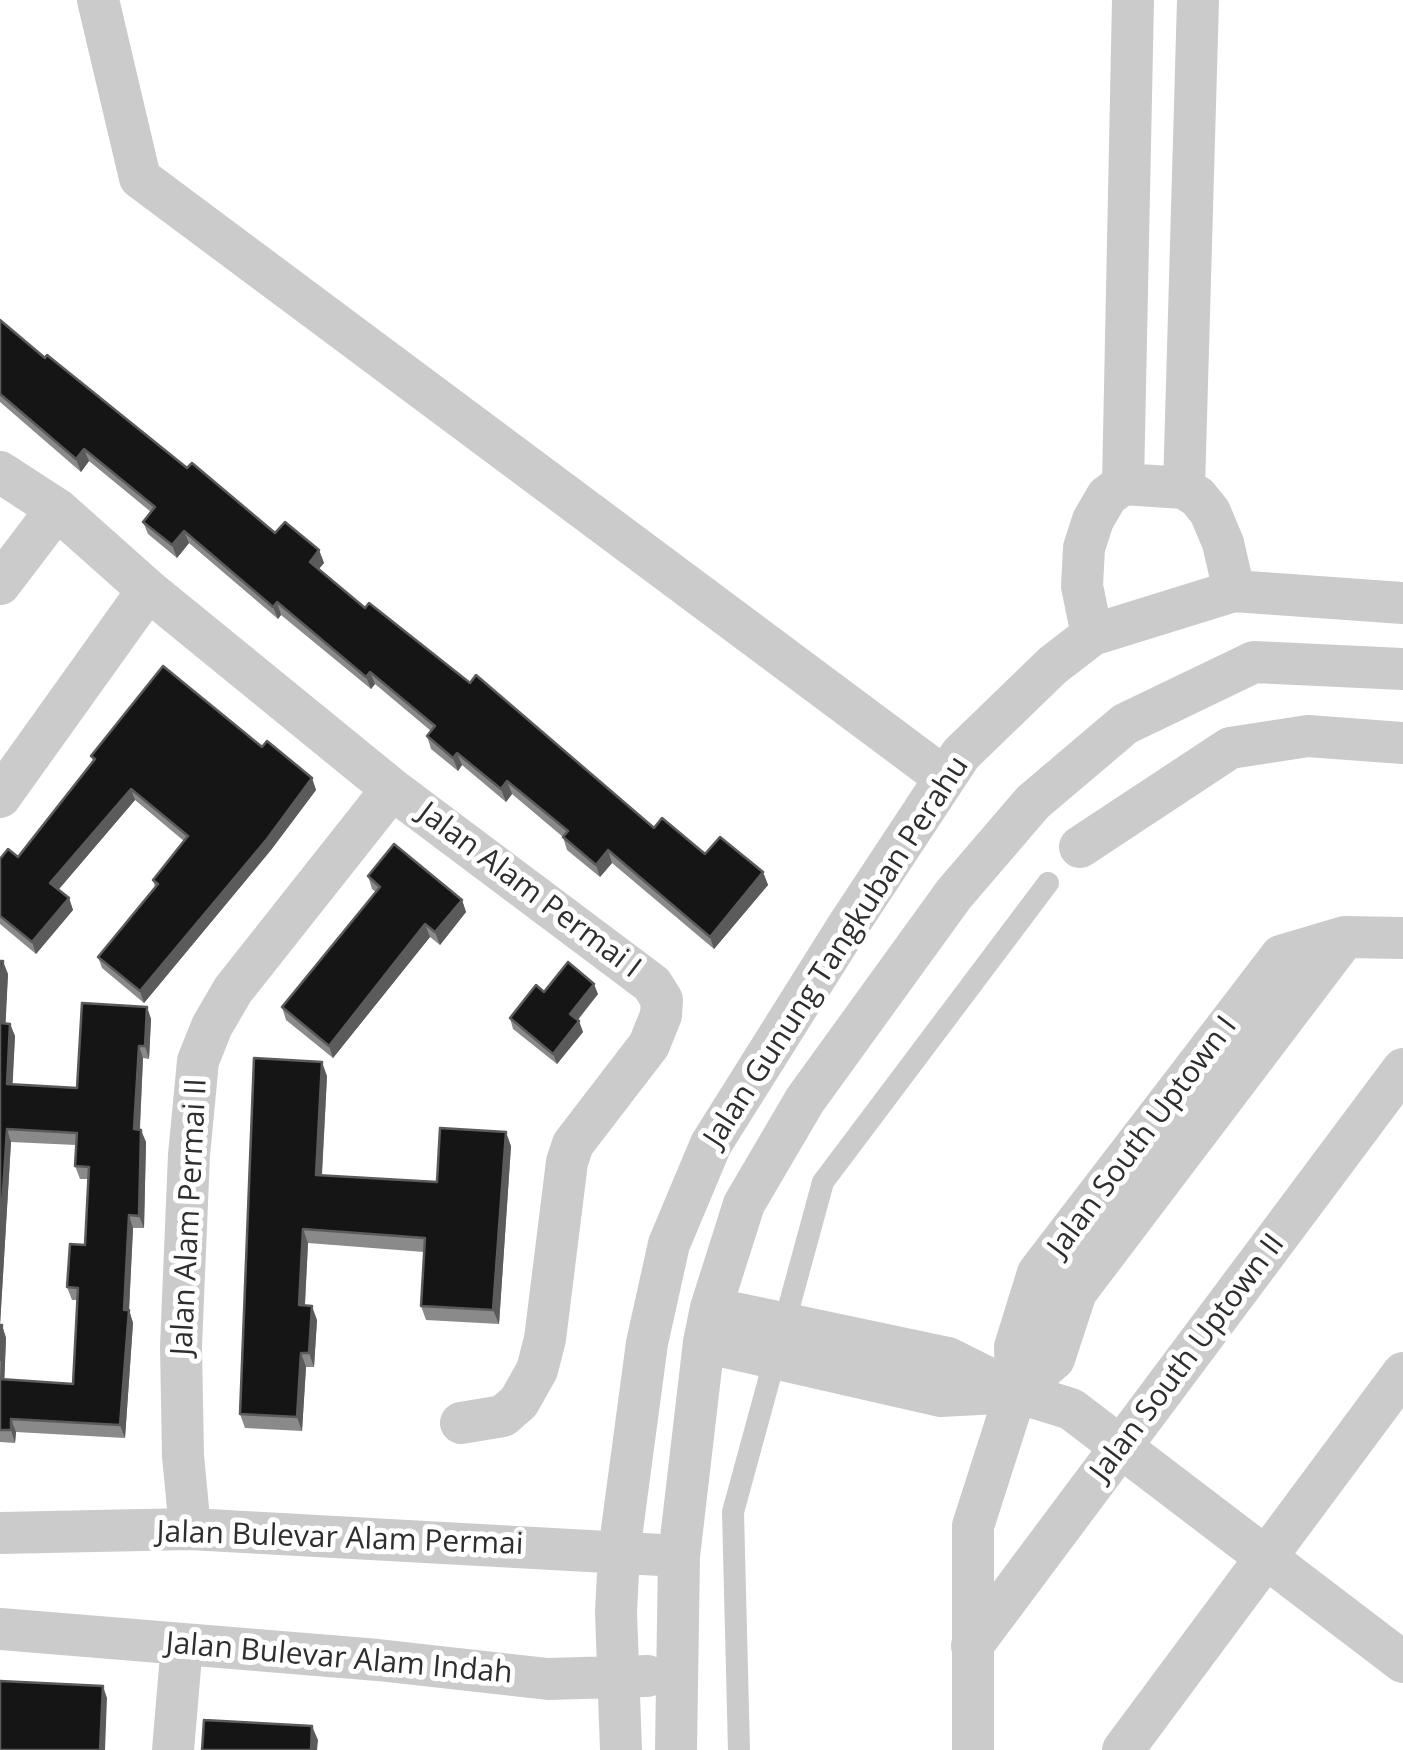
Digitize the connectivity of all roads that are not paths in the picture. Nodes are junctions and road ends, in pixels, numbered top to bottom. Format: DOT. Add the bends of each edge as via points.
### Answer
graph roads {
  1 [pos="98,0"];
  2 [pos="1133,0"];
  3 [pos="1198,0"];
  4 [pos="0,472"];
  5 [pos="1123,484"];
  6 [pos="1184,488"];
  7 [pos="57,509"];
  8 [pos="0,584"];
  9 [pos="148,590"];
  10 [pos="1234,591"];
  11 [pos="1403,602"];
  12 [pos="1090,633"];
  13 [pos="1403,669"];
  14 [pos="1403,744"];
  15 [pos="945,778"];
  16 [pos="392,789"];
  17 [pos="0,797"];
  18 [pos="1080,847"];
  19 [pos="1048,883"];
  20 [pos="1403,938"];
  21 [pos="1403,1069"];
  22 [pos="707,1325"];
  23 [pos="780,1341"];
  24 [pos="1403,1373"];
  25 [pos="1016,1392"];
  26 [pos="461,1423"];
  27 [pos="1121,1447"];
  28 [pos="190,1529"];
  29 [pos="0,1533"];
  30 [pos="620,1552"];
  31 [pos="680,1556"];
  32 [pos="1266,1558"];
  33 [pos="0,1629"];
  34 [pos="182,1644"];
  35 [pos="972,1646"];
  36 [pos="1403,1662"];
  37 [pos="676,1665"];
  38 [pos="620,1678"];
  39 [pos="172,1750"];
  40 [pos="621,1750"];
  41 [pos="676,1750"];
  42 [pos="739,1750"];
  43 [pos="973,1750"];
  44 [pos="1124,1750"];
  1 -- 15 [label="street" via="140,178"];
  2 -- 5 [label="street"];
  3 -- 6 [label="street"];
  4 -- 7 [label="street, Jalan Alam Permai I"];
  5 -- 6 [label="street"];
  5 -- 12 [label="street" via="1107,496 1084,548"];
  6 -- 10 [label="street" via="1210,512"];
  7 -- 8 [label="street"];
  7 -- 9 [label="street, Jalan Alam Permai I"];
  9 -- 16 [label="street, Jalan Alam Permai I"];
  9 -- 17 [label="street"];
  10 -- 11 [label="street, Jalan Gunung Tangkuban Perahu"];
  10 -- 12 [label="street, Jalan Gunung Tangkuban Perahu"];
  12 -- 15 [label="street, Jalan Gunung Tangkuban Perahu" via="961,754"];
  13 -- 22 [label="street, Jalan Gunung Tangkuban Perahu" via="1254,662 1125,724 1033,802 954,894 805,1100 744,1204"];
  14 -- 18 [label="street" via="1308,736 1230,748"];
  15 -- 30 [label="street, Jalan Gunung Tangkuban Perahu" via="712,1144 669,1244 647,1342"];
  16 -- 26 [label="street, Jalan Alam Permai I" via="652,984 662,1000 649,1045 567,1162 538,1370 503,1416"];
  16 -- 28 [label="street, Jalan Alam Permai II" via="233,990 198,1061 181,1346"];
  19 -- 23 [label="lane" via="823,1182"];
  20 -- 25 [label="street, Jalan South Uptown I" via="1345,936 1281,956 1038,1274 1015,1347"];
  21 -- 27 [label="street, Jalan South Uptown II"];
  22 -- 23 [label="street"];
  22 -- 31 [label="street, Jalan Gunung Tangkuban Perahu"];
  23 -- 25 [label="street" via="941,1396"];
  23 -- 42 [label="lane" via="734,1512"];
  24 -- 32 [label="street"];
  25 -- 27 [label="street" via="1071,1409"];
  25 -- 35 [label="street, Jalan South Uptown I" via="973,1526"];
  27 -- 32 [label="street"];
  27 -- 35 [label="street, Jalan South Uptown II"];
  28 -- 29 [label="street, Jalan Bulevar Alam Permai"];
  28 -- 30 [label="street, Jalan Bulevar Alam Permai"];
  30 -- 31 [label="street, Jalan Bulevar Alam Permai"];
  30 -- 38 [label="street, Jalan Gunung Tangkuban Perahu"];
  31 -- 37 [label="street, Jalan Gunung Tangkuban Perahu"];
  32 -- 36 [label="street"];
  32 -- 44 [label="street"];
  33 -- 34 [label="street, Jalan Bulevar Alam Indah"];
  34 -- 38 [label="street, Jalan Bulevar Alam Indah" via="548,1679"];
  34 -- 39 [label="street"];
  35 -- 43 [label="street, Jalan South Uptown I"];
  37 -- 38 [label="street, Jalan Bulevar Alam Indah"];
  37 -- 41 [label="street, Jalan Gunung Tangkuban Perahu"];
  38 -- 40 [label="street, Jalan Gunung Tangkuban Perahu"];
}
